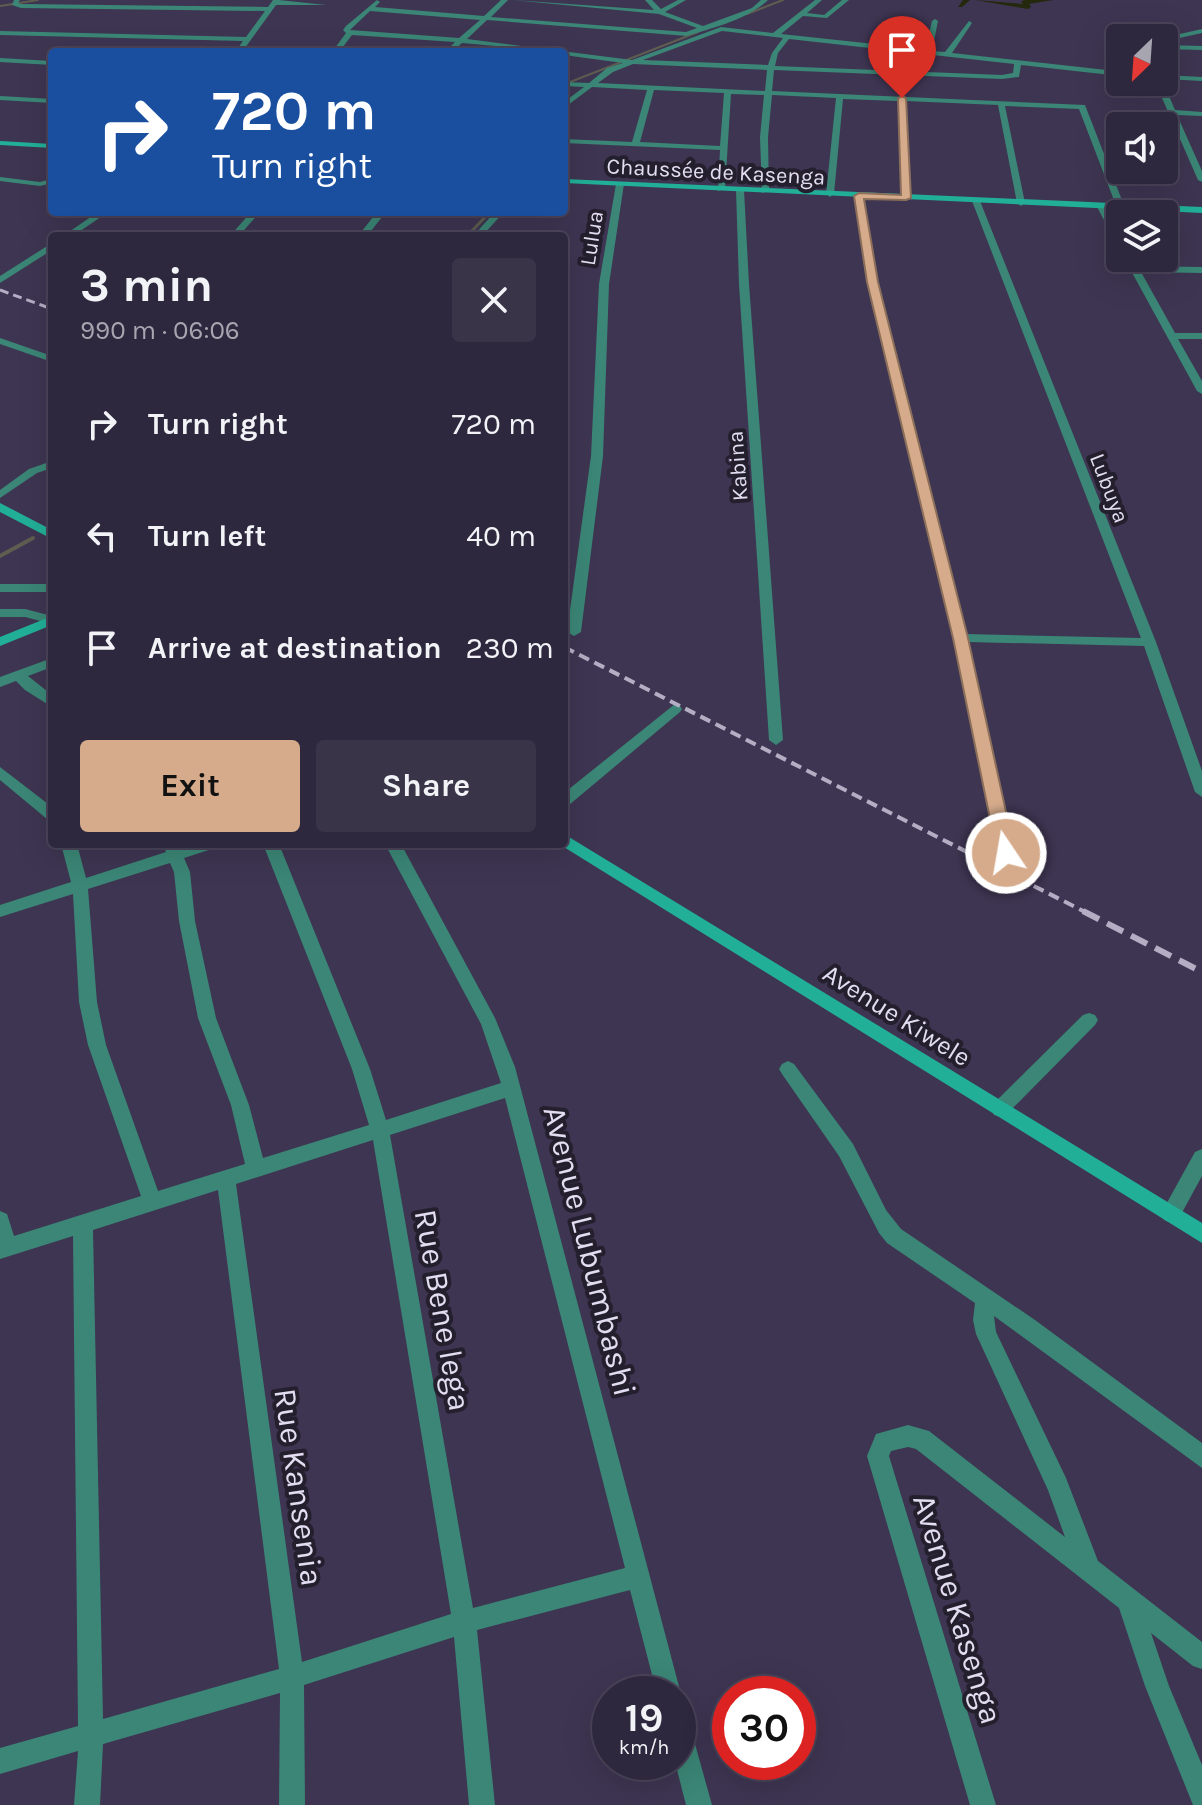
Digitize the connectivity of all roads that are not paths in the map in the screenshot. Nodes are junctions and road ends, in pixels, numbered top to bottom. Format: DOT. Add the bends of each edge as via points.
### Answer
graph roads {
  1 [pos="17,0"];
  2 [pos="380,0"];
  3 [pos="505,0"];
  4 [pos="515,0"];
  5 [pos="648,0"];
  6 [pos="683,0"];
  7 [pos="765,0"];
  8 [pos="819,0"];
  9 [pos="846,0"];
  10 [pos="273,4"];
  11 [pos="323,5"];
  12 [pos="370,9"];
  13 [pos="660,12"];
  14 [pos="803,14"];
  15 [pos="484,19"];
  16 [pos="935,21"];
  17 [pos="969,23"];
  18 [pos="707,29"];
  19 [pos="908,31"];
  20 [pos="1202,31"];
  21 [pos="0,33"];
  22 [pos="350,33"];
  23 [pos="776,34"];
  24 [pos="788,36"];
  25 [pos="1178,36"];
  26 [pos="248,39"];
  27 [pos="461,40"];
  28 [pos="1178,46"];
  29 [pos="241,48"];
  30 [pos="338,48"];
  31 [pos="452,48"];
  32 [pos="523,48"];
  33 [pos="1202,48"];
  34 [pos="895,49"];
  35 [pos="928,53"];
  36 [pos="568,54"];
  37 [pos="947,55"];
  38 [pos="0,60"];
  39 [pos="625,61"];
  40 [pos="48,63"];
  41 [pos="1018,63"];
  42 [pos="771,66"];
  43 [pos="1106,72"];
  44 [pos="1002,77"];
  45 [pos="1178,78"];
  46 [pos="1202,79"];
  47 [pos="568,84"];
  48 [pos="586,86"];
  49 [pos="651,88"];
  50 [pos="728,91"];
  51 [pos="769,92"];
  52 [pos="840,96"];
  53 [pos="1165,96"];
  54 [pos="0,98"];
  55 [pos="902,98"];
  56 [pos="1006,98"];
  57 [pos="48,101"];
  58 [pos="568,102"];
  59 [pos="1171,112"];
  60 [pos="1178,112"];
  61 [pos="1202,114"];
  62 [pos="1178,127"];
  63 [pos="568,141"];
  64 [pos="0,143"];
  65 [pos="635,144"];
  66 [pos="48,146"];
  67 [pos="722,148"];
  68 [pos="0,179"];
  69 [pos="1202,180"];
  70 [pos="568,181"];
  71 [pos="27,182"];
  72 [pos="48,182"];
  73 [pos="620,184"];
  74 [pos="721,189"];
  75 [pos="0,190"];
  76 [pos="740,190"];
  77 [pos="765,191"];
  78 [pos="830,194"];
  79 [pos="859,196"];
  80 [pos="906,198"];
  81 [pos="1118,200"];
  82 [pos="976,201"];
  83 [pos="1021,203"];
  84 [pos="1101,207"];
  85 [pos="1106,207"];
  86 [pos="1178,209"];
  87 [pos="1202,210"];
  88 [pos="98,216"];
  89 [pos="252,216"];
  90 [pos="379,216"];
  91 [pos="496,216"];
  92 [pos="1106,216"];
  93 [pos="73,232"];
  94 [pos="238,232"];
  95 [pos="365,232"];
  96 [pos="481,232"];
  97 [pos="48,249"];
  98 [pos="1178,270"];
  99 [pos="1202,270"];
  100 [pos="1137,272"];
  101 [pos="0,280"];
  102 [pos="1171,336"];
  103 [pos="1202,336"];
  104 [pos="0,341"];
  105 [pos="48,358"];
  106 [pos="1202,391"];
  107 [pos="48,465"];
  108 [pos="0,495"];
  109 [pos="0,507"];
  110 [pos="48,533"];
  111 [pos="0,588"];
  112 [pos="48,588"];
  113 [pos="0,613"];
  114 [pos="48,619"];
  115 [pos="48,621"];
  116 [pos="574,632"];
  117 [pos="960,638"];
  118 [pos="0,642"];
  119 [pos="1149,642"];
  120 [pos="48,664"];
  121 [pos="19,675"];
  122 [pos="0,682"];
  123 [pos="48,699"];
  124 [pos="675,709"];
  125 [pos="776,740"];
  126 [pos="0,772"];
  127 [pos="1202,792"];
  128 [pos="568,798"];
  129 [pos="48,812"];
  130 [pos="568,842"];
  131 [pos="70,848"];
  132 [pos="273,848"];
  133 [pos="395,848"];
  134 [pos="174,849"];
  135 [pos="1006,853"];
  136 [pos="80,885"];
  137 [pos="0,911"];
  138 [pos="1089,1020"];
  139 [pos="788,1069"];
  140 [pos="512,1088"];
  141 [pos="1000,1109"];
  142 [pos="380,1130"];
  143 [pos="1202,1158"];
  144 [pos="256,1169"];
  145 [pos="226,1178"];
  146 [pos="152,1201"];
  147 [pos="1171,1214"];
  148 [pos="0,1220"];
  149 [pos="83,1224"];
  150 [pos="1202,1234"];
  151 [pos="4,1249"];
  152 [pos="986,1300"];
  153 [pos="1202,1457"];
  154 [pos="1088,1566"];
  155 [pos="638,1576"];
  156 [pos="1128,1600"];
  157 [pos="464,1622"];
  158 [pos="1202,1657"];
  159 [pos="664,1676"];
  160 [pos="292,1677"];
  161 [pos="91,1735"];
  162 [pos="0,1761"];
  163 [pos="692,1780"];
  164 [pos="1202,1796"];
  165 [pos="87,1805"];
  166 [pos="292,1805"];
  167 [pos="482,1805"];
  168 [pos="699,1805"];
  169 [pos="983,1805"];
  1 -- 10 [label="street" via="14,4 21,6"];
  2 -- 12 [label="street"];
  3 -- 15 [label="street"];
  4 -- 13 [label="street"];
  5 -- 13 [label="street"];
  6 -- 13 [label="street"];
  7 -- 18 [label="street"];
  8 -- 14 [label="street"];
  9 -- 14 [label="street" via="825,17"];
  10 -- 11 [label="street"];
  10 -- 26 [label="street"];
  12 -- 15 [label="street"];
  12 -- 22 [label="street" via="348,27"];
  13 -- 18 [label="street"];
  14 -- 23 [label="street"];
  15 -- 18 [label="street" via="687,34"];
  15 -- 27 [label="street"];
  16 -- 35 [label="street"];
  17 -- 37 [label="street"];
  18 -- 23 [label="street"];
  18 -- 39 [label="street"];
  19 -- 34 [label="street"];
  20 -- 25 [label="street"];
  21 -- 26 [label="street"];
  22 -- 27 [label="street"];
  22 -- 30 [label="street"];
  23 -- 24 [label="street"];
  24 -- 34 [label="street"];
  24 -- 42 [label="street"];
  26 -- 29 [label="street"];
  27 -- 31 [label="street"];
  27 -- 32 [label="street"];
  28 -- 33 [label="street"];
  34 -- 35 [label="street"];
  35 -- 37 [label="street"];
  36 -- 39 [label="street"];
  37 -- 41 [label="street"];
  38 -- 40 [label="street"];
  39 -- 42 [label="street"];
  39 -- 48 [label="street"];
  41 -- 43 [label="street"];
  41 -- 44 [label="street" via="1016,75"];
  42 -- 44 [label="street"];
  42 -- 51 [label="street"];
  44 -- 56 [label="street"];
  45 -- 46 [label="street"];
  47 -- 48 [label="street"];
  48 -- 49 [label="street"];
  48 -- 58 [label="street"];
  49 -- 50 [label="street"];
  49 -- 65 [label="street"];
  50 -- 51 [label="street"];
  50 -- 67 [label="street"];
  51 -- 52 [label="street"];
  51 -- 77 [label="street"];
  52 -- 55 [label="street"];
  52 -- 78 [label="street"];
  53 -- 59 [label="street"];
  54 -- 57 [label="street"];
  55 -- 56 [label="street"];
  55 -- 80 [label="street"];
  56 -- 81 [label="street" via="1084,108"];
  56 -- 83 [label="street"];
  60 -- 61 [label="street"];
  62 -- 69 [label="street"];
  63 -- 65 [label="street"];
  64 -- 66 [label="main road"];
  65 -- 67 [label="street"];
  67 -- 74 [label="street"];
  68 -- 71 [label="street"];
  70 -- 73 [label="main road, Chaussée de Kasenga"];
  71 -- 72 [label="street"];
  71 -- 75 [label="street"];
  73 -- 74 [label="main road, Chaussée de Kasenga"];
  73 -- 116 [label="street, Lulua" via="604,284 597,456"];
  74 -- 76 [label="main road, Chaussée de Kasenga"];
  76 -- 77 [label="main road, Chaussée de Kasenga"];
  76 -- 125 [label="street, Kabina"];
  77 -- 78 [label="main road, Chaussée de Kasenga"];
  78 -- 79 [label="main road, Chaussée de Kasenga"];
  79 -- 80 [label="main road, Chaussée de Kasenga"];
  79 -- 117 [label="street" via="873,282"];
  80 -- 82 [label="main road, Chaussée de Kasenga"];
  82 -- 83 [label="main road, Chaussée de Kasenga"];
  82 -- 119 [label="street, Lubuya"];
  83 -- 84 [label="main road, Chaussée de Kasenga"];
  84 -- 85 [label="main road, Chaussée de Kasenga"];
  84 -- 92 [label="street"];
  86 -- 87 [label="main road, Chaussée de Kasenga"];
  88 -- 93 [label="street"];
  89 -- 94 [label="street"];
  90 -- 95 [label="street"];
  91 -- 96 [label="street"];
  97 -- 101 [label="street"];
  98 -- 99 [label="street"];
  100 -- 102 [label="street"];
  102 -- 103 [label="street"];
  102 -- 106 [label="street"];
  104 -- 105 [label="street"];
  107 -- 108 [label="street"];
  109 -- 110 [label="main road"];
  111 -- 112 [label="street"];
  113 -- 114 [label="street"];
  115 -- 118 [label="main road"];
  117 -- 119 [label="street"];
  117 -- 135 [label="street"];
  119 -- 127 [label="street, Lubuya"];
  120 -- 121 [label="street"];
  121 -- 122 [label="street"];
  121 -- 123 [label="street"];
  124 -- 128 [label="street"];
  126 -- 129 [label="street"];
  130 -- 141 [label="main road, Avenue Kiwele"];
  131 -- 136 [label="street"];
  132 -- 142 [label="street, Rue Bene lega"];
  133 -- 140 [label="street, Avenue Lubumbashi" via="489,1023"];
  134 -- 136 [label="street"];
  134 -- 144 [label="street" via="207,1018 240,1105"];
  136 -- 137 [label="street"];
  136 -- 146 [label="street" via="88,1002 97,1045"];
  138 -- 141 [label="street"];
  139 -- 152 [label="street" via="857,1168 878,1219"];
  140 -- 142 [label="street"];
  140 -- 155 [label="street, Avenue Lubumbashi"];
  141 -- 147 [label="main road, Avenue Kiwele"];
  142 -- 144 [label="street"];
  142 -- 157 [label="street, Rue Bene lega"];
  143 -- 147 [label="street"];
  144 -- 145 [label="street"];
  145 -- 146 [label="street"];
  145 -- 160 [label="street, Rue Kansenia"];
  146 -- 149 [label="street"];
  147 -- 150 [label="main road, Avenue Kiwele"];
  148 -- 151 [label="street"];
  149 -- 151 [label="street"];
  149 -- 161 [label="street"];
  152 -- 153 [label="street"];
  152 -- 154 [label="street" via="986,1334 1058,1486"];
  154 -- 156 [label="street"];
  154 -- 169 [label="street, Avenue Kasenga" via="921,1439 891,1438 880,1447 878,1456"];
  155 -- 157 [label="street"];
  155 -- 159 [label="street, Avenue Lubumbashi"];
  156 -- 158 [label="street"];
  156 -- 164 [label="street"];
  157 -- 160 [label="street"];
  157 -- 167 [label="street, Rue Bene lega"];
  160 -- 161 [label="street"];
  160 -- 166 [label="street, Rue Kansenia"];
  161 -- 162 [label="street"];
  161 -- 165 [label="street"];
  163 -- 168 [label="street"];
}
